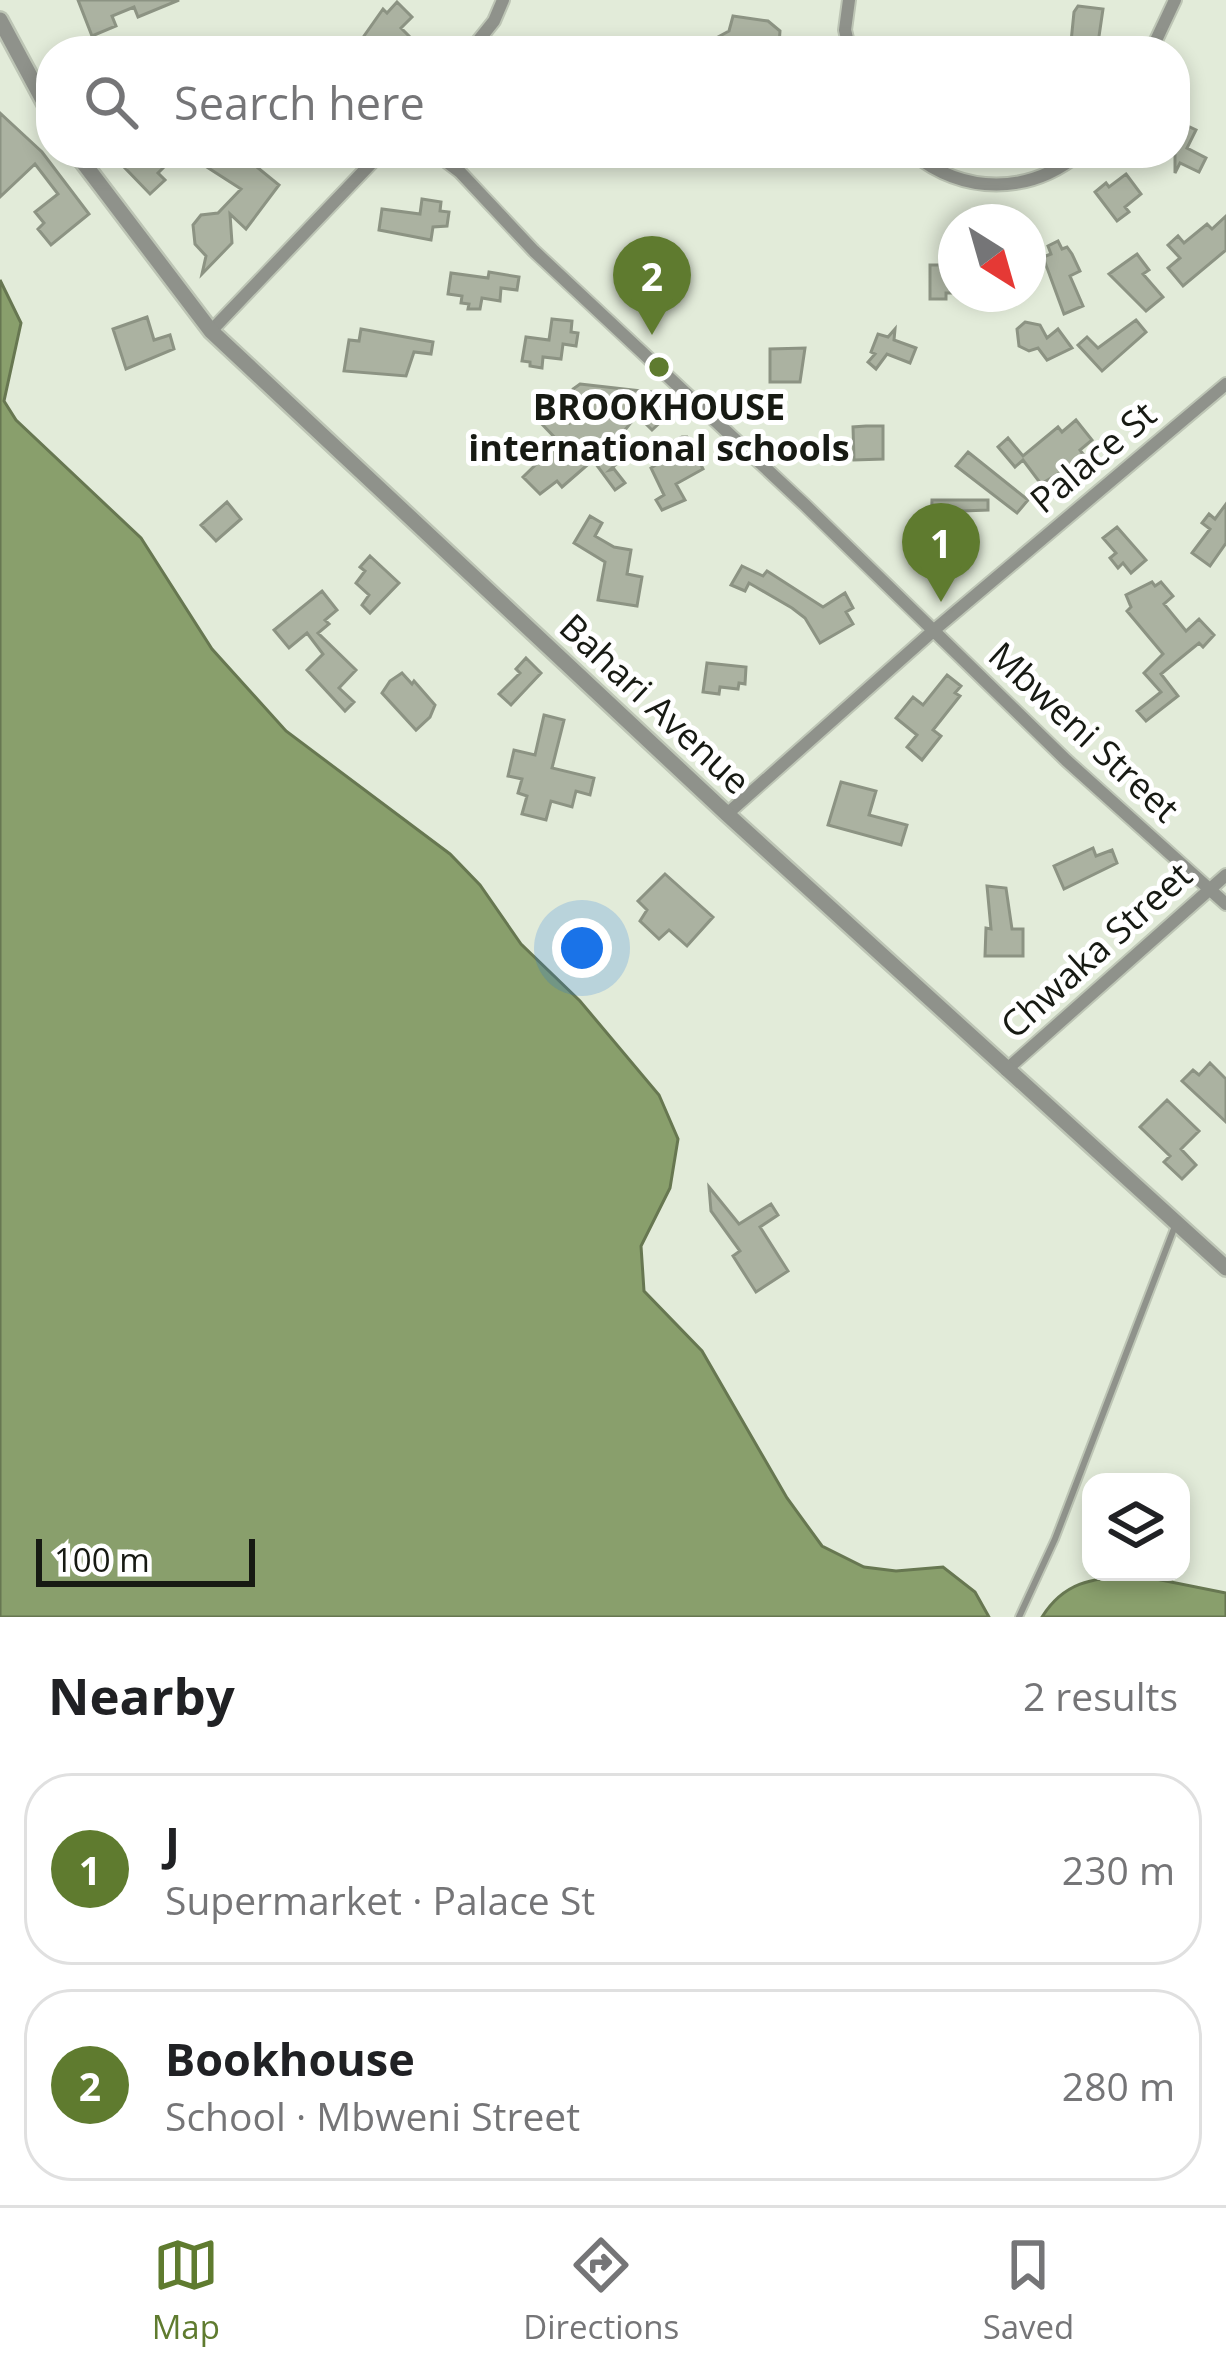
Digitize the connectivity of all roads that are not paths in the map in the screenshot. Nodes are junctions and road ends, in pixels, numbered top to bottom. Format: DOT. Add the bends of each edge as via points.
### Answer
graph roads {
  1 [pos="503,0"];
  2 [pos="849,0"];
  3 [pos="1175,0"];
  4 [pos="0,20"];
  5 [pos="482,36"];
  6 [pos="846,36"];
  7 [pos="1158,36"];
  8 [pos="36,87"];
  9 [pos="87,168"];
  10 [pos="367,168"];
  11 [pos="455,168"];
  12 [pos="931,168"];
  13 [pos="1062,168"];
  14 [pos="212,331"];
  15 [pos="1226,384"];
  16 [pos="933,631"];
  17 [pos="727,814"];
  18 [pos="1226,875"];
  19 [pos="1210,888"];
  20 [pos="1226,904"];
  21 [pos="1006,1070"];
  22 [pos="1176,1222"];
  23 [pos="1226,1268"];
  24 [pos="1019,1617"];
  1 -- 5 [label="street"];
  2 -- 6 [label="street"];
  3 -- 7 [label="street"];
  4 -- 8 [label="street"];
  9 -- 14 [label="street, Bahari Avenue"];
  10 -- 14 [label="street"];
  11 -- 16 [label="street, Mbweni Street"];
  12 -- 13 [label="street" via="1004,186"];
  14 -- 17 [label="street, Bahari Avenue"];
  15 -- 16 [label="street, Palace St"];
  16 -- 17 [label="street, Palace St"];
  16 -- 19 [label="street, Mbweni Street"];
  17 -- 21 [label="street, Bahari Avenue"];
  18 -- 19 [label="street, Chwaka Street"];
  19 -- 20 [label="street, Mbweni Street"];
  19 -- 21 [label="street, Chwaka Street"];
  21 -- 22 [label="street, Bahari Avenue"];
  22 -- 23 [label="street, Bahari Avenue"];
  22 -- 24 [label="lane"];
}
